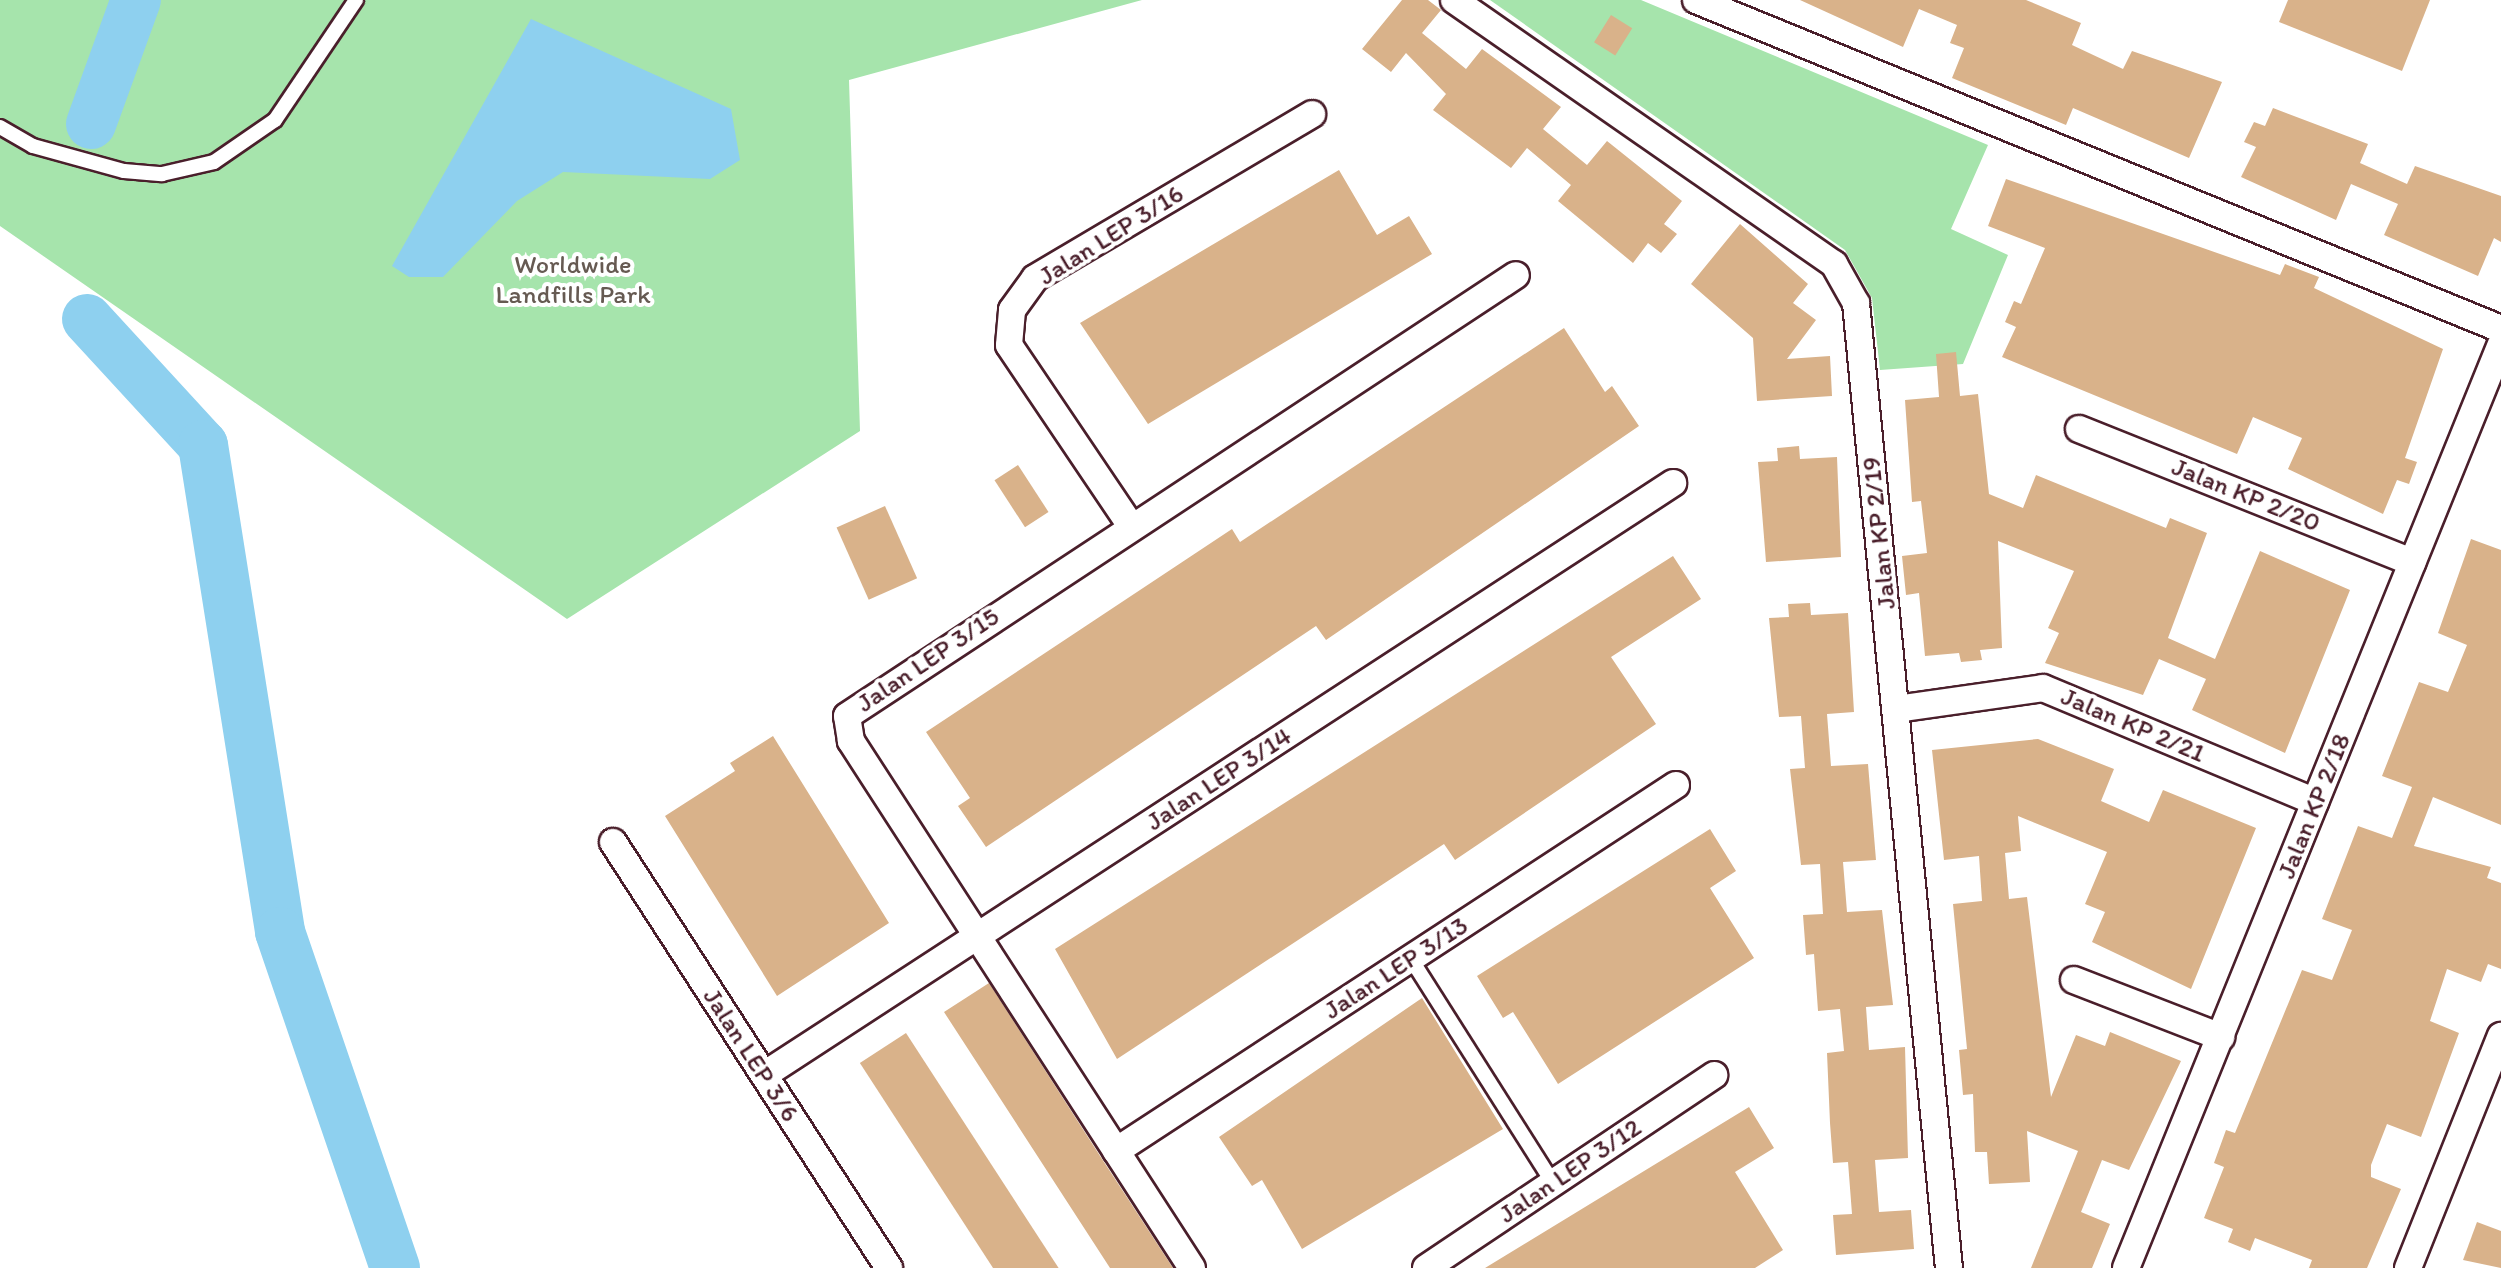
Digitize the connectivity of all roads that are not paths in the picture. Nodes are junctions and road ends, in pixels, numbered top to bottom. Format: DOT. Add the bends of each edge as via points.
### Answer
graph roads {
  1 [pos="356,0"];
  2 [pos="1454,0"];
  3 [pos="1696,0"];
  4 [pos="1312,114"];
  5 [pos="0,127"];
  6 [pos="1516,275"];
  7 [pos="2501,329"];
  8 [pos="2501,344"];
  9 [pos="2079,429"];
  10 [pos="1673,483"];
  11 [pos="1131,526"];
  12 [pos="2412,562"];
  13 [pos="1896,709"];
  14 [pos="1676,785"];
  15 [pos="2315,802"];
  16 [pos="613,842"];
  17 [pos="978,936"];
  18 [pos="1411,959"];
  19 [pos="2074,980"];
  20 [pos="2501,1036"];
  21 [pos="2221,1037"];
  22 [pos="764,1075"];
  23 [pos="1714,1075"];
  24 [pos="1116,1151"];
  25 [pos="1553,1183"];
  26 [pos="889,1268"];
  27 [pos="1192,1268"];
  28 [pos="1426,1268"];
  29 [pos="1949,1268"];
  30 [pos="2126,1268"];
  31 [pos="2408,1268"];
  1 -- 5 [label="lane" via="275,120 214,162 162,174 124,171 33,146"];
  2 -- 13 [label="street, Jalan KP 2/19" via="1834,264 1856,303"];
  3 -- 7 [label="street"];
  4 -- 11 [label="street, Jalan LEP 3/16" via="1035,278 1012,310 1009,345"];
  6 -- 11 [label="street, Jalan LEP 3/15"];
  8 -- 12 [label="street, Jalan KP 2/18"];
  9 -- 12 [label="street, Jalan KP 2/20"];
  10 -- 17 [label="street, Jalan LEP 3/14"];
  11 -- 17 [label="street, Jalan LEP 3/15" via="847,716 851,741"];
  12 -- 15 [label="street, Jalan KP 2/18"];
  13 -- 15 [label="street, Jalan KP 2/21" via="2043,688"];
  13 -- 29 [label="street, Jalan KP 2/19"];
  14 -- 18 [label="street, Jalan LEP 3/13"];
  15 -- 21 [label="street, Jalan KP 2/18"];
  16 -- 22 [label="street, Jalan LEP 3/6"];
  17 -- 22 [label="street, Jalan LEP 3/14"];
  17 -- 24 [label="street, Jalan LEP 3/15"];
  18 -- 24 [label="street, Jalan LEP 3/13"];
  18 -- 25 [label="lane"];
  19 -- 21 [label="street"];
  20 -- 31 [label="street"];
  21 -- 30 [label="street, Jalan KP 2/18"];
  22 -- 26 [label="street, Jalan LEP 3/6"];
  23 -- 25 [label="street, Jalan LEP 3/12"];
  24 -- 27 [label="street, Jalan LEP 3/15"];
  25 -- 28 [label="street, Jalan LEP 3/12"];
}
